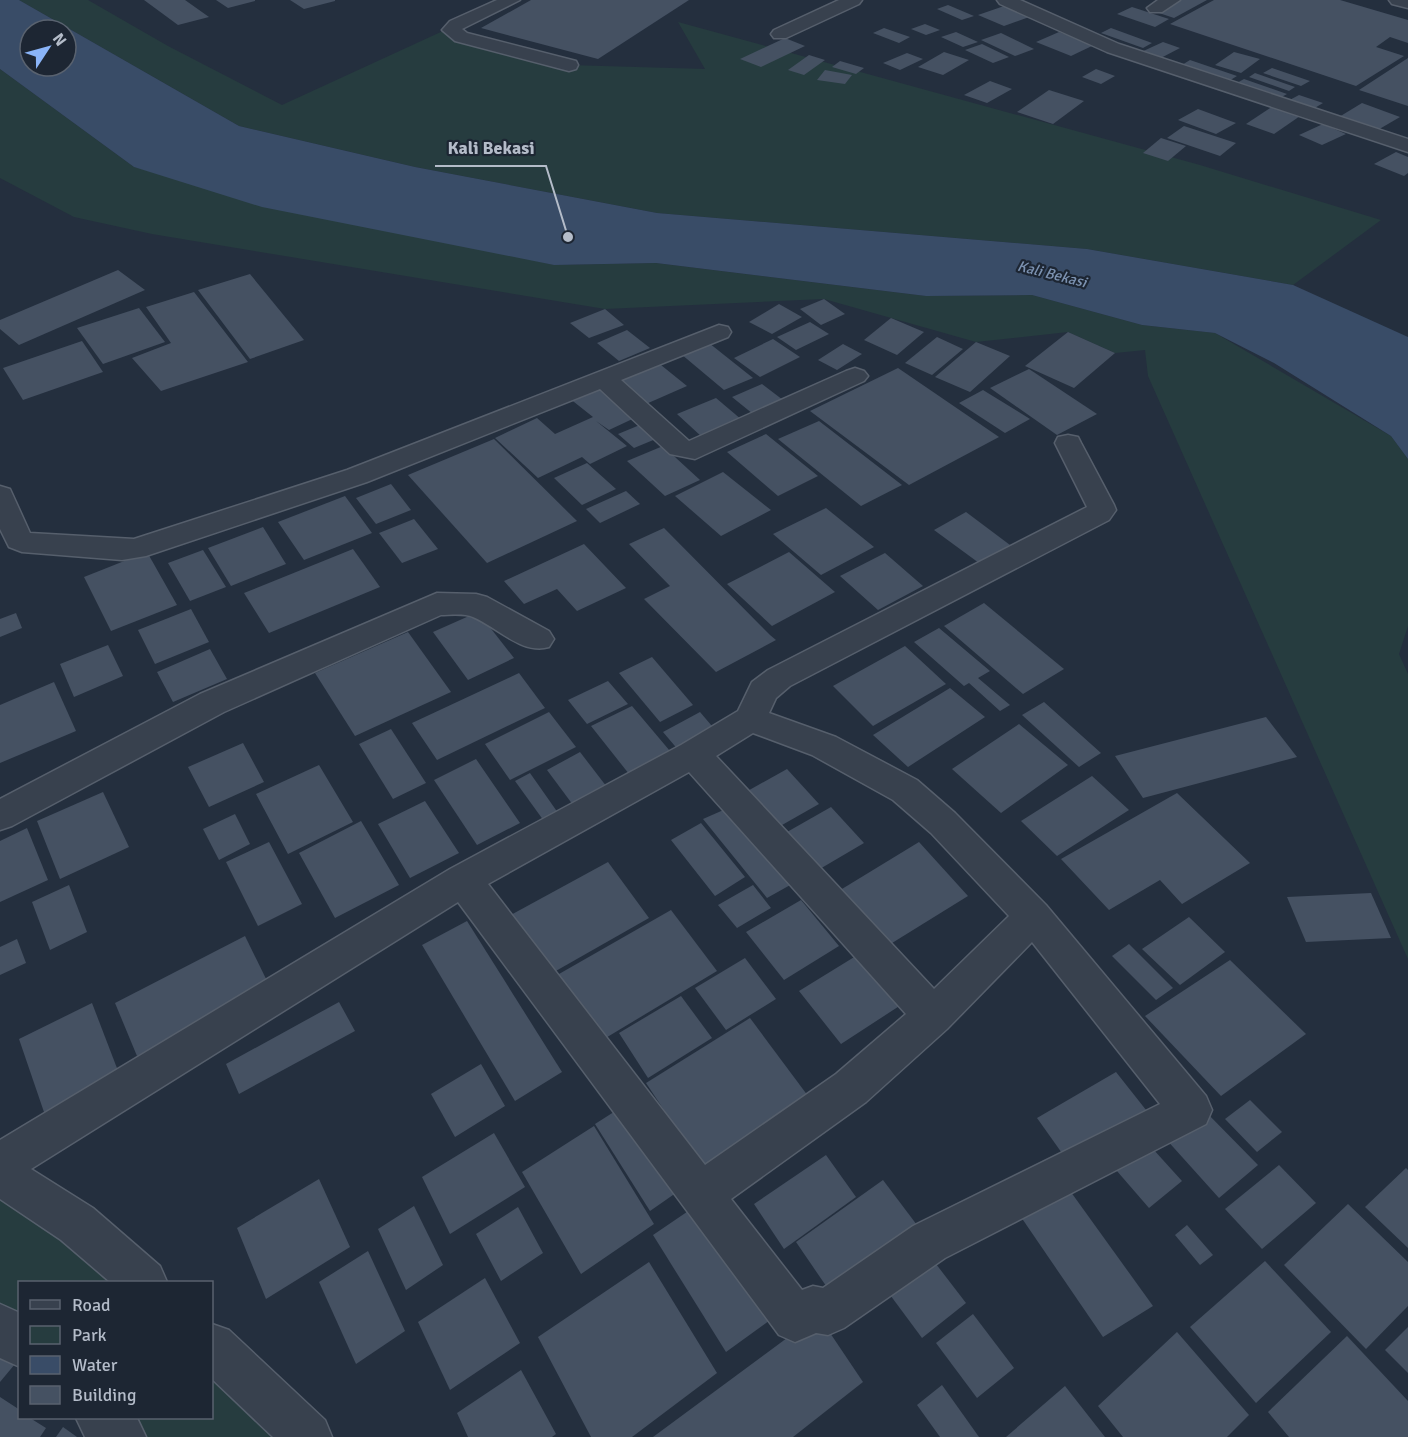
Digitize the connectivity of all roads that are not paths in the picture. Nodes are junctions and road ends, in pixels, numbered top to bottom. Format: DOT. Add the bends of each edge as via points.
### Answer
graph roads {
  1 [pos="511,0"];
  2 [pos="853,0"];
  3 [pos="1006,0"];
  4 [pos="1398,0"];
  5 [pos="1408,3"];
  6 [pos="780,34"];
  7 [pos="569,65"];
  8 [pos="1408,146"];
  9 [pos="718,332"];
  10 [pos="855,376"];
  11 [pos="602,377"];
  12 [pos="1068,443"];
  13 [pos="0,495"];
  14 [pos="538,639"];
  15 [pos="750,719"];
  16 [pos="693,754"];
  17 [pos="0,816"];
  18 [pos="463,880"];
  19 [pos="1033,916"];
  20 [pos="933,1016"];
  21 [pos="0,1164"];
  22 [pos="0,1174"];
  23 [pos="700,1195"];
  24 [pos="143,1281"];
  25 [pos="0,1327"];
  26 [pos="18,1342"];
  27 [pos="213,1348"];
  28 [pos="101,1419"];
  29 [pos="122,1437"];
  30 [pos="308,1437"];
  1 -- 7 [label="street" via="451,30 461,37"];
  2 -- 6 [label="street"];
  3 -- 8 [label="street" via="1113,48"];
  4 -- 5 [label="street"];
  9 -- 11 [label="street"];
  10 -- 11 [label="street" via="695,451 681,448"];
  11 -- 13 [label="street" via="357,477 136,549 22,542"];
  12 -- 15 [label="street" via="1100,505 1099,513 779,678 764,691"];
  14 -- 17 [label="street" via="476,605 437,604 212,703"];
  15 -- 16 [label="street"];
  15 -- 19 [label="street" via="824,746 905,790 944,823"];
  16 -- 18 [label="street"];
  16 -- 20 [label="street"];
  18 -- 21 [label="street"];
  18 -- 23 [label="street"];
  19 -- 20 [label="street"];
  19 -- 23 [label="street" via="1191,1110 929,1242 828,1312 813,1309 795,1319"];
  20 -- 23 [label="street" via="851,1088"];
  22 -- 24 [label="street" via="77,1224"];
  25 -- 26 [label="street"];
  27 -- 30 [label="street"];
  28 -- 29 [label="street"];
}
